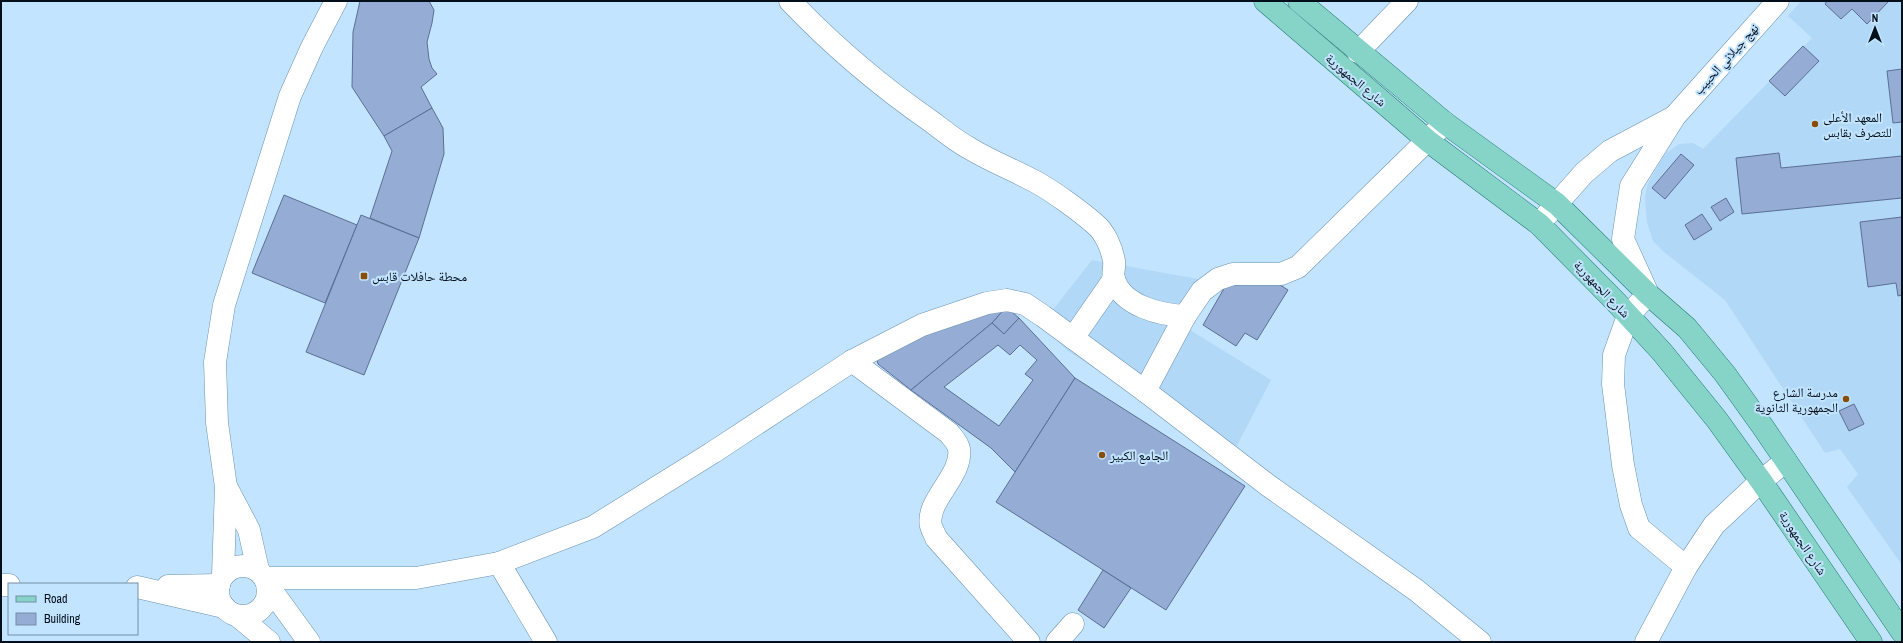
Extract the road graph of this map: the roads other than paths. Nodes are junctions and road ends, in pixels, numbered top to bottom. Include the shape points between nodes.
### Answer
1 (336, 1) edge
2 (790, 1) edge
3 (1265, 1) edge
4 (1299, 1) edge
5 (1407, 1) edge
6 (1778, 1) edge
7 (1358, 52) junction
8 (1675, 116) junction
9 (1445, 123) junction
10 (1428, 141) junction
11 (1556, 204) junction
12 (1539, 224) junction
13 (1114, 279) junction
14 (1648, 294) junction
15 (1185, 316) junction
16 (1628, 316) junction
17 (1074, 338) junction
18 (852, 361) junction
19 (1145, 391) junction
20 (1786, 462) junction
21 (1761, 481) junction
22 (226, 486) junction
23 (499, 563) junction
24 (1686, 567) junction
25 (264, 578) junction
26 (221, 580) junction
27 (138, 586) edge
28 (138, 586) edge
29 (231, 612) junction
30 (1074, 624) dead end
31 (1902, 632) edge
32 (268, 642) edge
33 (309, 642) edge
34 (546, 642) edge
35 (1029, 642) edge
36 (1057, 642) edge
37 (1480, 642) edge
38 (1646, 642) edge
39 (1871, 642) edge

1 - 22 street via 290,96 224,305 215,362 217,423
2 - 13 street via 824,37 863,71 920,114 969,148 1038,183 1097,225 1108,242 1114,261
3 - 10 main road, شارع الجمهورية
4 - 7 main road, شارع الجمهورية
5 - 7 street
6 - 8 street, نهج جيلاني الحبيب
7 - 9 main road, شارع الجمهورية
8 - 11 street, نهج جيلاني الحبيب via 1610,151 1584,173
8 - 14 street, نهج جيلاني الحبيب via 1631,186 1627,210 1623,238
9 - 10 street
9 - 11 main road, شارع الجمهورية
10 - 12 main road, شارع الجمهورية
10 - 15 street via 1298,267 1281,274 1233,274 1218,279 1202,291
11 - 12 street, نهج جيلاني الحبيب
11 - 14 main road, شارع الجمهورية
12 - 16 main road, شارع الجمهورية
13 - 15 street via 1122,292 1133,302 1150,311 1168,316
13 - 17 street
14 - 16 street
14 - 20 main road, شارع الجمهورية via 1692,334 1724,374
15 - 19 street
16 - 21 main road, شارع الجمهورية via 1662,352 1717,420
16 - 24 street via 1614,355 1613,384 1623,466 1631,505 1639,528
17 - 18 street via 1025,304 1007,300 987,303 922,325
17 - 19 street
18 - 23 street via 712,454 593,527
18 - 35 street via 949,433 959,447 955,470 931,513 931,526 936,538
19 - 37 street via 1269,486 1416,590
20 - 21 street
20 - 31 main road, شارع الجمهورية
21 - 24 street via 1714,525
21 - 39 main road, شارع الجمهورية
22 - 25 street via 249,530
22 - 26 street
23 - 25 street via 416,578
23 - 34 street
24 - 38 street
25 - 26 street via 249,566 239,566 230,569
25 - 29 street via 266,603 261,610 254,614
25 - 33 street
26 - 27 street
26 - 29 street via 218,594
28 - 29 street
29 - 32 street
30 - 36 street

